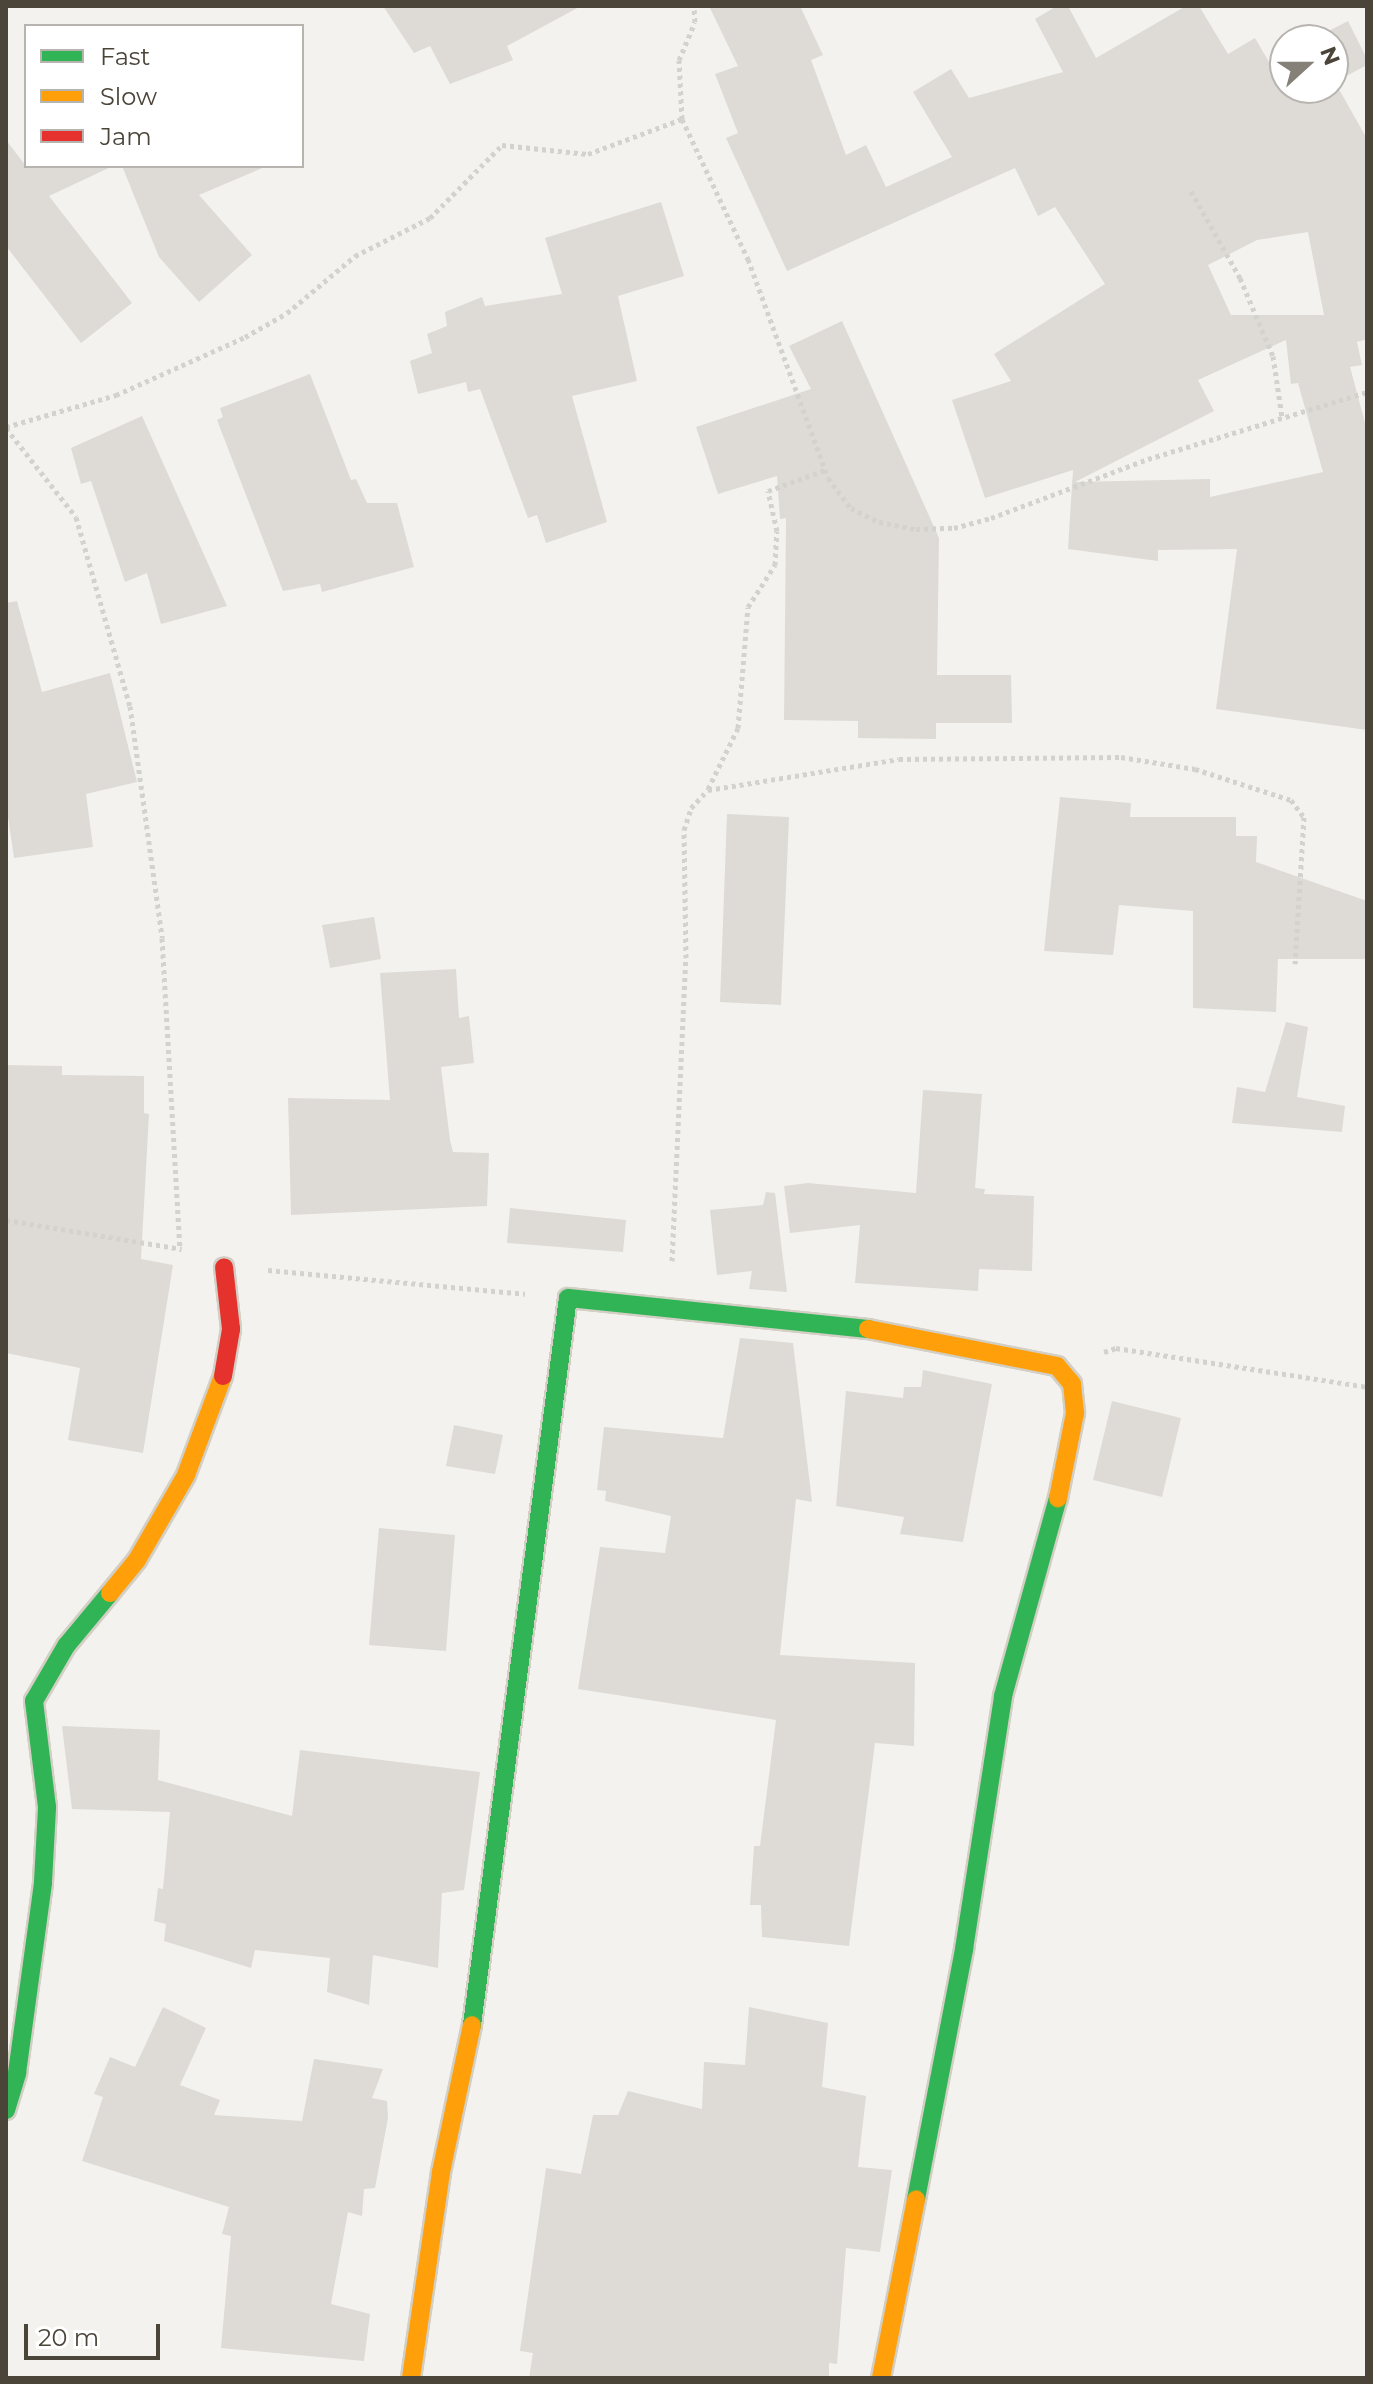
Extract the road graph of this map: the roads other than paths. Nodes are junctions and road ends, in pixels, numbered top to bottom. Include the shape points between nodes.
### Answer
1 (224, 1267) road end
2 (6, 2110) edge
3 (411, 2378) edge
4 (881, 2378) edge

1 - 2 street via 231,1329 226,1369 186,1475 137,1560 66,1646 34,1701 47,1807 43,1882 17,2073
3 - 4 street via 441,2172 473,2015 568,1298 826,1321 1057,1366 1072,1384 1075,1413 1068,1460 1003,1696 964,1949

